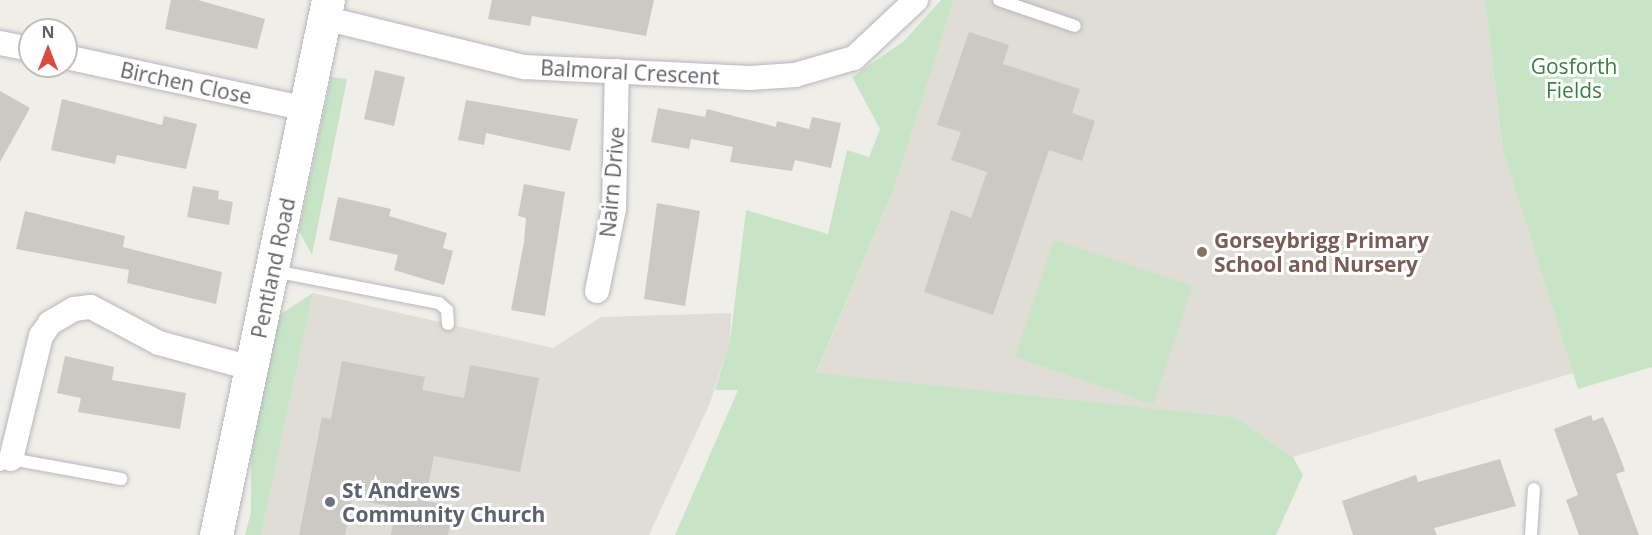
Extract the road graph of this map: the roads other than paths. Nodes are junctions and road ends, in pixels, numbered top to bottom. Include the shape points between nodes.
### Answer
1 (916, 0) edge
2 (999, 0) edge
3 (326, 9) edge
4 (1075, 26) dead end
5 (0, 43) edge
6 (18, 47) edge
7 (78, 60) edge
8 (617, 71) junction
9 (306, 109) junction
10 (273, 270) junction
11 (597, 291) dead end
12 (448, 324) dead end
13 (251, 368) junction
14 (5, 462) edge
15 (122, 479) dead end
16 (1534, 489) dead end
17 (216, 535) edge
18 (1531, 535) edge

1 - 8 street, Balmoral Crescent via 882,37 828,69 750,78
2 - 4 lane
3 - 8 street, Balmoral Crescent via 524,66
3 - 9 street, Pentland Road
5 - 6 street
7 - 9 street, Birchen Close
8 - 11 street, Nairn Drive via 614,209
9 - 10 street, Pentland Road
10 - 12 lane via 439,303 447,310
10 - 13 street, Pentland Road
13 - 14 street via 159,343 91,308 74,309 50,323 41,336
13 - 17 street, Pentland Road
14 - 15 lane
16 - 18 lane

